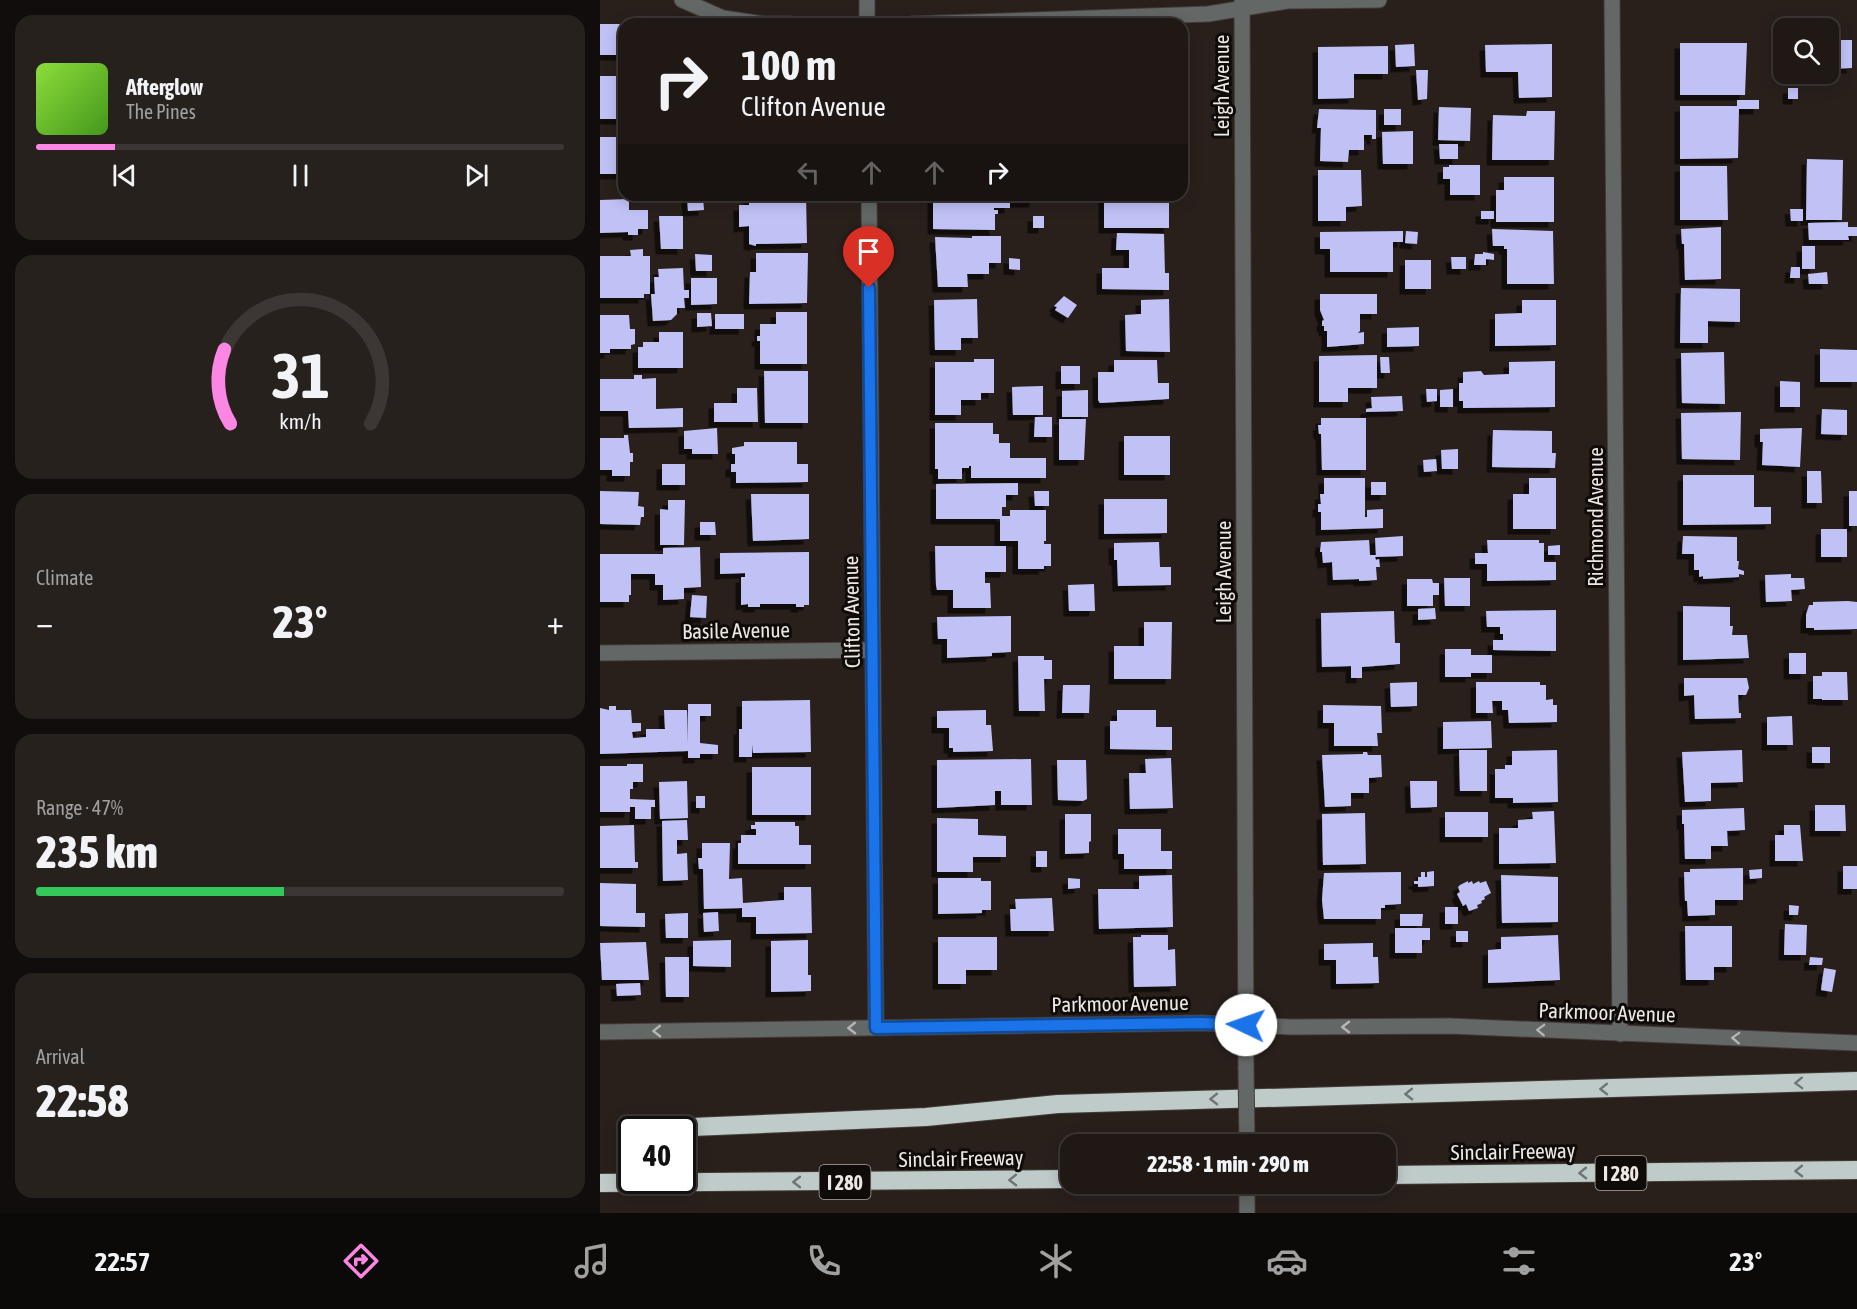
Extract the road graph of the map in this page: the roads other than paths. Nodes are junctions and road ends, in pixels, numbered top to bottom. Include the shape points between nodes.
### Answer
1 (682, 0) edge
2 (867, 0) edge
3 (1379, 0) edge
4 (1612, 0) edge
5 (1242, 5) edge
6 (723, 18) edge
7 (867, 18) edge
8 (1089, 18) edge
9 (868, 201) edge
10 (873, 650) junction
11 (600, 653) edge
12 (1246, 1025) junction
13 (876, 1028) junction
14 (600, 1032) edge
15 (1620, 1034) junction
16 (1857, 1043) edge
17 (1857, 1081) edge
18 (696, 1127) edge
19 (1247, 1134) edge
20 (1857, 1170) edge
21 (1396, 1175) edge
22 (696, 1178) edge
23 (618, 1179) edge
24 (1060, 1179) edge
25 (600, 1183) edge
26 (1247, 1194) edge
27 (1247, 1213) edge

1 - 6 street
2 - 7 street
3 - 5 street
4 - 15 street, Richmond Avenue
5 - 8 street via 1208,14
5 - 12 street, Leigh Avenue
9 - 10 street, Clifton Avenue
10 - 11 street, Basile Avenue
10 - 13 street, Clifton Avenue
12 - 13 street, Parkmoor Avenue
15 -> 12 street, Parkmoor Avenue via 1450,1026
12 - 19 street, Leigh Avenue, bridge
13 -> 14 street, Parkmoor Avenue
16 -> 15 street, Parkmoor Avenue
17 -> 18 highway via 1058,1104 926,1117
20 -> 21 highway, Sinclair Freeway / I 280
24 -> 22 highway, Sinclair Freeway / I 280
23 - 25 highway, Sinclair Freeway / I 280
26 - 27 street

